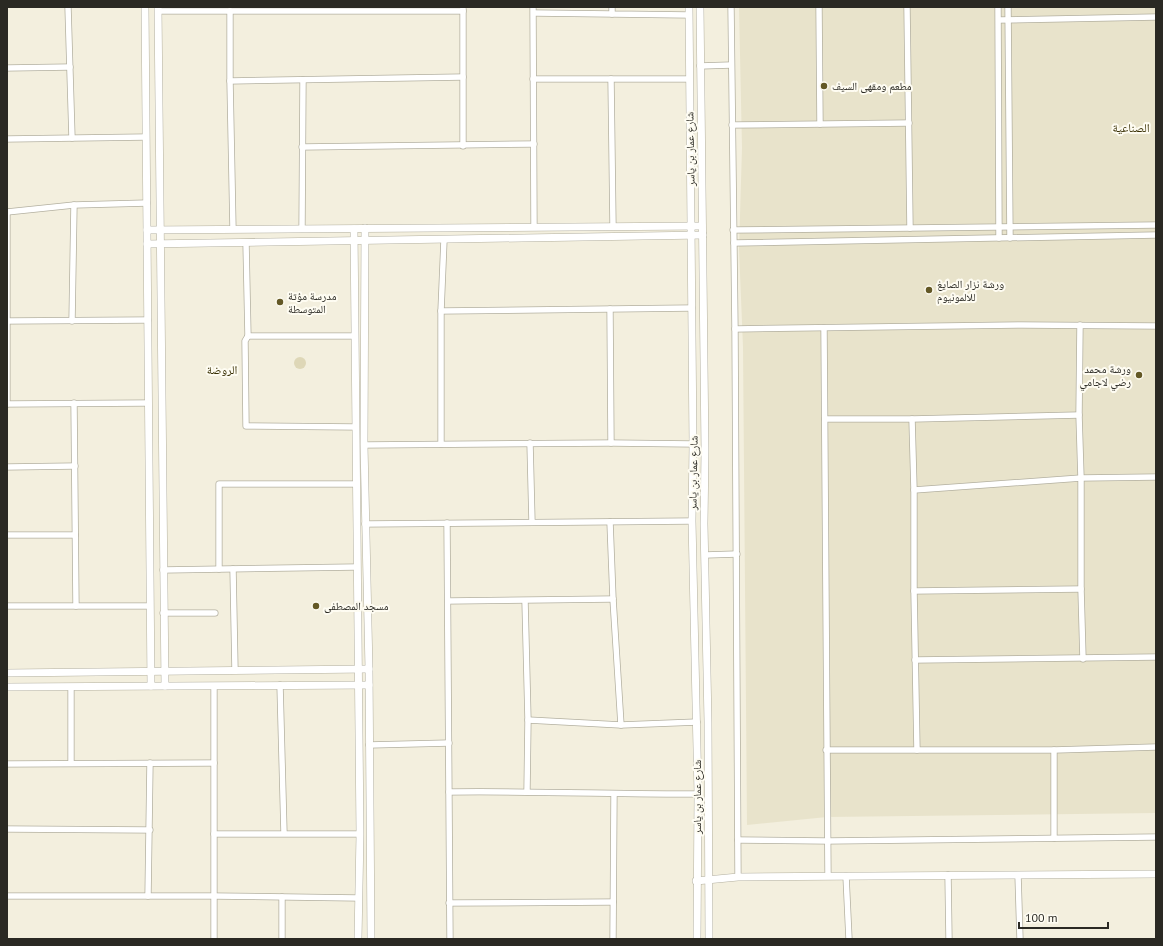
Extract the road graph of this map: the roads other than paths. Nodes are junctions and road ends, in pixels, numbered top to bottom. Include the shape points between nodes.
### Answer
1 (68, 7) edge
2 (145, 7) edge
3 (612, 7) edge
4 (689, 7) edge
5 (700, 7) edge
6 (731, 7) edge
7 (819, 7) edge
8 (907, 7) edge
9 (998, 7) edge
10 (1008, 7) edge
11 (158, 9) edge
12 (308, 9) edge
13 (463, 9) edge
14 (534, 10) edge
15 (230, 11) junction
16 (612, 14) junction
17 (689, 15) junction
18 (1156, 18) edge
19 (999, 20) junction
20 (1008, 20) junction
21 (731, 65) junction
22 (700, 66) junction
23 (7, 68) edge
24 (70, 68) junction
25 (463, 77) junction
26 (533, 79) junction
27 (611, 79) junction
28 (689, 79) junction
29 (303, 80) junction
30 (230, 81) junction
31 (909, 123) junction
32 (820, 124) junction
33 (732, 125) junction
34 (146, 137) junction
35 (72, 138) junction
36 (7, 139) edge
37 (534, 144) junction
38 (463, 146) junction
39 (302, 147) junction
40 (147, 203) junction
41 (74, 206) junction
42 (7, 212) edge
43 (1156, 225) edge
44 (613, 226) junction
45 (691, 226) junction
46 (702, 226) junction
47 (534, 227) junction
48 (998, 227) junction
49 (1010, 227) junction
50 (354, 228) junction
51 (365, 228) junction
52 (910, 228) junction
53 (302, 229) junction
54 (147, 230) junction
55 (160, 230) junction
56 (233, 230) junction
57 (733, 230) junction
58 (703, 235) junction
59 (1156, 235) edge
60 (691, 236) junction
61 (998, 238) junction
62 (1010, 238) junction
63 (444, 240) junction
64 (355, 241) junction
65 (365, 241) junction
66 (246, 243) junction
67 (734, 243) junction
68 (147, 244) junction
69 (161, 244) junction
70 (692, 308) junction
71 (610, 309) junction
72 (441, 311) junction
73 (148, 320) junction
74 (7, 321) edge
75 (72, 322) junction
76 (1080, 325) junction
77 (1156, 326) edge
78 (824, 328) junction
79 (735, 329) junction
80 (248, 336) junction
81 (355, 336) junction
82 (74, 403) junction
83 (148, 403) junction
84 (7, 404) edge
85 (1079, 415) junction
86 (825, 419) junction
87 (912, 419) junction
88 (356, 427) junction
89 (530, 443) junction
90 (611, 443) junction
91 (441, 444) junction
92 (694, 444) junction
93 (364, 445) junction
94 (75, 466) junction
95 (7, 467) edge
96 (1156, 477) edge
97 (1082, 478) junction
98 (356, 484) junction
99 (914, 490) junction
100 (692, 521) junction
101 (532, 522) junction
102 (610, 522) junction
103 (447, 523) junction
104 (365, 524) junction
105 (7, 535) edge
106 (75, 535) junction
107 (736, 554) junction
108 (705, 555) junction
109 (356, 567) junction
110 (219, 569) junction
111 (233, 569) junction
112 (163, 570) junction
113 (1081, 589) junction
114 (914, 591) junction
115 (613, 599) junction
116 (448, 601) junction
117 (525, 601) junction
118 (7, 606) edge
119 (76, 606) junction
120 (150, 606) junction
121 (164, 613) junction
122 (215, 613) dead end
123 (1156, 657) edge
124 (1083, 659) junction
125 (915, 660) junction
126 (358, 669) junction
127 (369, 669) junction
128 (234, 670) junction
129 (150, 672) junction
130 (164, 672) junction
131 (7, 673) edge
132 (358, 685) junction
133 (369, 685) junction
134 (150, 686) junction
135 (164, 686) junction
136 (214, 686) junction
137 (280, 686) junction
138 (7, 687) edge
139 (71, 687) junction
140 (528, 720) junction
141 (696, 722) junction
142 (621, 725) junction
143 (449, 743) junction
144 (369, 745) junction
145 (1156, 747) edge
146 (826, 750) junction
147 (917, 750) junction
148 (1054, 750) junction
149 (71, 763) junction
150 (150, 763) junction
151 (214, 763) junction
152 (7, 764) edge
153 (528, 791) junction
154 (449, 792) junction
155 (614, 794) junction
156 (698, 794) junction
157 (7, 829) edge
158 (150, 830) junction
159 (284, 833) junction
160 (214, 834) junction
161 (360, 834) junction
162 (1156, 837) edge
163 (1054, 838) junction
164 (738, 840) junction
165 (827, 841) junction
166 (1156, 874) edge
167 (948, 875) junction
168 (1018, 875) junction
169 (828, 876) junction
170 (846, 876) junction
171 (738, 877) junction
172 (708, 880) junction
173 (696, 881) junction
174 (7, 896) edge
175 (148, 896) junction
176 (214, 896) junction
177 (282, 897) junction
178 (358, 898) junction
179 (613, 902) junction
180 (449, 903) junction
181 (214, 939) edge
182 (282, 939) edge
183 (358, 939) edge
184 (371, 939) edge
185 (450, 939) edge
186 (613, 939) edge
187 (697, 939) edge
188 (709, 939) edge
189 (849, 939) edge
190 (949, 939) edge
191 (1020, 939) edge

1 - 24 street
2 - 34 street
3 - 16 street
4 - 17 street, شارع عمار بن ياسر
5 - 22 street, شارع عمار بن ياسر
6 - 21 street
7 - 32 street
8 - 31 street
9 - 19 street
10 - 20 street
11 - 15 street
11 - 55 street
12 - 13 street
12 - 15 street
13 - 25 street
14 - 16 street
14 - 26 street
15 - 30 street
16 - 17 street
17 - 28 street, شارع عمار بن ياسر
18 - 20 street
19 - 20 street
19 - 48 street
20 - 49 street
21 - 22 street
21 - 33 street
22 - 46 street, شارع عمار بن ياسر
23 - 24 street
24 - 35 street
25 - 29 street
25 - 38 street
26 - 27 street
26 - 37 street
27 - 28 street
27 - 44 street
28 - 45 street, شارع عمار بن ياسر
29 - 30 street
29 - 39 street
30 - 56 street
31 - 32 street
31 - 52 street
32 - 33 street
33 - 57 street
34 - 35 street
34 - 40 street
35 - 36 street
37 - 38 street
37 - 47 street
38 - 39 street
39 - 53 street
40 - 41 street
40 - 54 street
41 - 42 street
41 - 75 street
42 - 74 street
43 - 49 street
44 - 45 street
44 - 47 street
45 - 46 street
45 - 60 street, شارع عمار بن ياسر
46 - 58 street, شارع عمار بن ياسر
47 - 51 street
48 - 49 street
48 - 52 street
48 - 61 street
49 - 62 street
50 - 51 street
50 - 53 street
50 - 64 street
51 - 65 street
52 - 57 street
53 - 56 street
54 - 55 street
54 - 68 street
55 - 56 street
55 - 69 street
57 - 67 street
58 - 60 street
58 - 108 street, شارع عمار بن ياسر
59 - 62 street
60 - 63 street
60 - 70 street, شارع عمار بن ياسر
61 - 62 street
61 - 67 street
63 - 65 street
63 - 72 street
64 - 65 street
64 - 66 street
64 - 81 street
65 - 93 street
66 - 69 street
66 - 80 street
67 - 79 street
68 - 69 street
68 - 73 street
69 - 112 street
70 - 71 street
70 - 92 street, شارع عمار بن ياسر
71 - 72 street
71 - 90 street
72 - 91 street
73 - 75 street
73 - 83 street
74 - 75 street
74 - 84 street
76 - 77 street
76 - 78 street
76 - 85 street
78 - 79 street
78 - 86 street
79 - 107 street
80 - 81 street
80 - 88 street via 245,342 246,426
81 - 88 street
82 - 83 street
82 - 84 street
82 - 94 street
83 - 120 street
85 - 87 street
85 - 97 street
86 - 87 street
86 - 146 street
87 - 99 street
88 - 98 street
89 - 90 street
89 - 91 street
89 - 101 street
90 - 92 street
91 - 93 street
92 - 100 street, شارع عمار بن ياسر
93 - 104 street
94 - 95 street
94 - 106 street
96 - 97 street
97 - 99 street
97 - 113 street
98 - 109 street
98 - 110 street via 219,484
99 - 114 street
100 - 102 street
100 - 141 street, شارع عمار بن ياسر
101 - 102 street
101 - 103 street
102 - 115 street
103 - 104 street
103 - 116 street
104 - 127 street
105 - 106 street
106 - 119 street
107 - 108 street
107 - 164 street
108 - 172 street, شارع عمار بن ياسر
109 - 111 street
109 - 126 street
110 - 111 street
110 - 112 street
111 - 128 street
112 - 121 street
113 - 114 street
113 - 124 street
114 - 125 street
115 - 117 street
115 - 142 street
116 - 117 street
116 - 143 street
117 - 140 street
118 - 119 street
119 - 120 street
120 - 129 street
121 - 122 street
121 - 130 street
123 - 124 street
124 - 125 street
125 - 147 street
126 - 127 street
126 - 128 street
126 - 132 street
127 - 133 street
128 - 130 street
129 - 130 street
129 - 131 street
129 - 134 street
130 - 135 street
132 - 133 street
132 - 137 street
132 - 161 street
133 - 144 street
134 - 135 street
134 - 139 street
135 - 136 street
136 - 137 street
136 - 151 street
137 - 159 street
138 - 139 street
139 - 149 street
140 - 142 street
140 - 153 street
141 - 142 street
141 - 156 street, شارع عمار بن ياسر
143 - 144 street
143 - 154 street
144 - 184 street
145 - 148 street
146 - 147 street
146 - 165 street
147 - 148 street
148 - 163 street
149 - 150 street
149 - 152 street
150 - 151 street
150 - 158 street
151 - 160 street
153 - 154 street
153 - 155 street
154 - 180 street
155 - 156 street
155 - 179 street
156 - 173 street, شارع عمار بن ياسر
157 - 158 street
158 - 175 street
159 - 160 street
159 - 161 street
160 - 176 street
161 - 178 street
162 - 163 street
163 - 165 street
164 - 165 street
164 - 171 street
165 - 169 street
166 - 168 street
167 - 168 street
167 - 170 street
167 - 190 street
168 - 191 street
169 - 170 street
169 - 171 street
170 - 189 street
171 - 172 street
172 - 173 street
172 - 188 street, شارع عمار بن ياسر
173 - 187 street, شارع عمار بن ياسر
174 - 175 street
175 - 176 street
176 - 177 street
176 - 181 street
177 - 178 street
177 - 182 street
178 - 183 street
179 - 180 street
179 - 186 street
180 - 185 street

